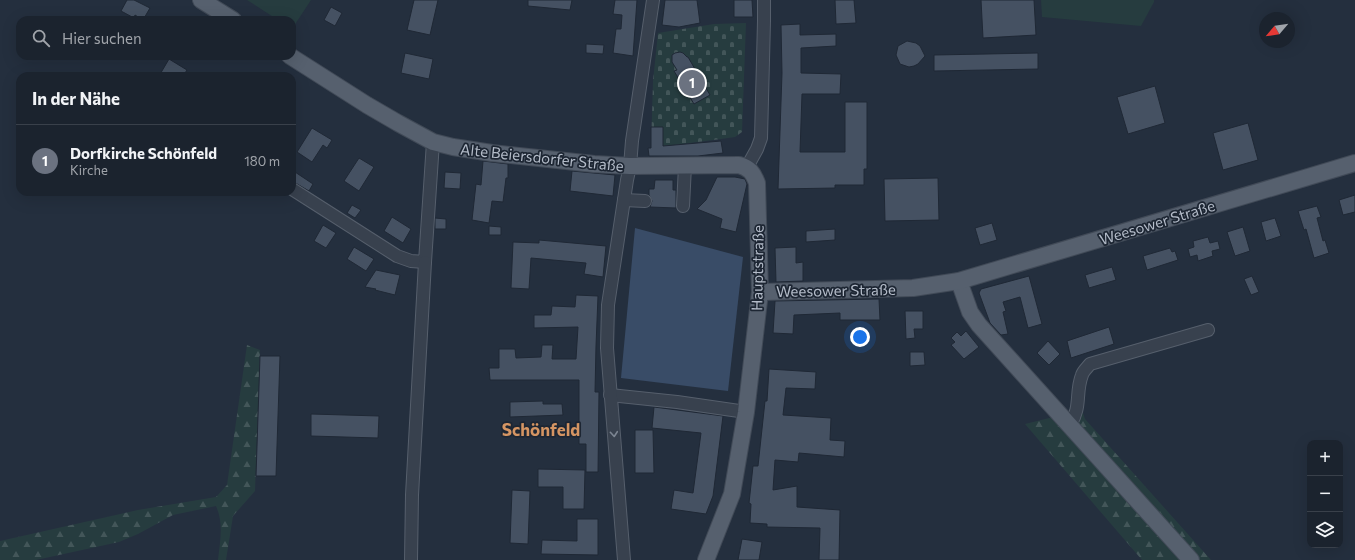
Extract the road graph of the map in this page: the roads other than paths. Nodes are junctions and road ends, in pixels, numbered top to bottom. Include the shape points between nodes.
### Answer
1 (201, 0) edge
2 (653, 0) edge
3 (764, 0) edge
4 (227, 16) edge
5 (296, 60) edge
6 (434, 142) junction
7 (1355, 164) edge
8 (630, 166) junction
9 (685, 166) junction
10 (747, 167) junction
11 (296, 192) edge
12 (624, 200) junction
13 (645, 202) dead end
14 (683, 206) dead end
15 (425, 262) junction
16 (959, 281) junction
17 (760, 292) junction
18 (1208, 330) dead end
19 (610, 396) junction
20 (746, 412) junction
21 (1070, 425) junction
22 (410, 560) edge
23 (624, 560) edge
24 (706, 560) edge
25 (1191, 560) edge

1 - 4 main road
2 - 8 street
3 - 10 street via 761,138
5 - 6 main road, Alte Beiersdorfer Straße via 367,105
6 - 8 main road, Alte Beiersdorfer Straße via 492,154
6 - 15 street
7 - 16 main road, Weesower Straße
8 - 9 main road, Alte Beiersdorfer Straße
8 - 12 street
9 - 10 main road, Alte Beiersdorfer Straße
9 - 14 street
10 - 17 main road, Hauptstraße via 757,183
11 - 15 street via 398,256
12 - 13 street
12 - 19 street via 608,305
15 - 22 street
16 - 17 main road, Weesower Straße via 913,288
16 - 21 main road via 970,312 979,325
17 - 20 main road, Hauptstraße
18 - 21 street via 1090,364 1082,374 1078,391 1078,409
19 - 20 street
19 -> 23 street
20 - 24 main road, Hauptstraße via 732,494
21 - 25 main road

